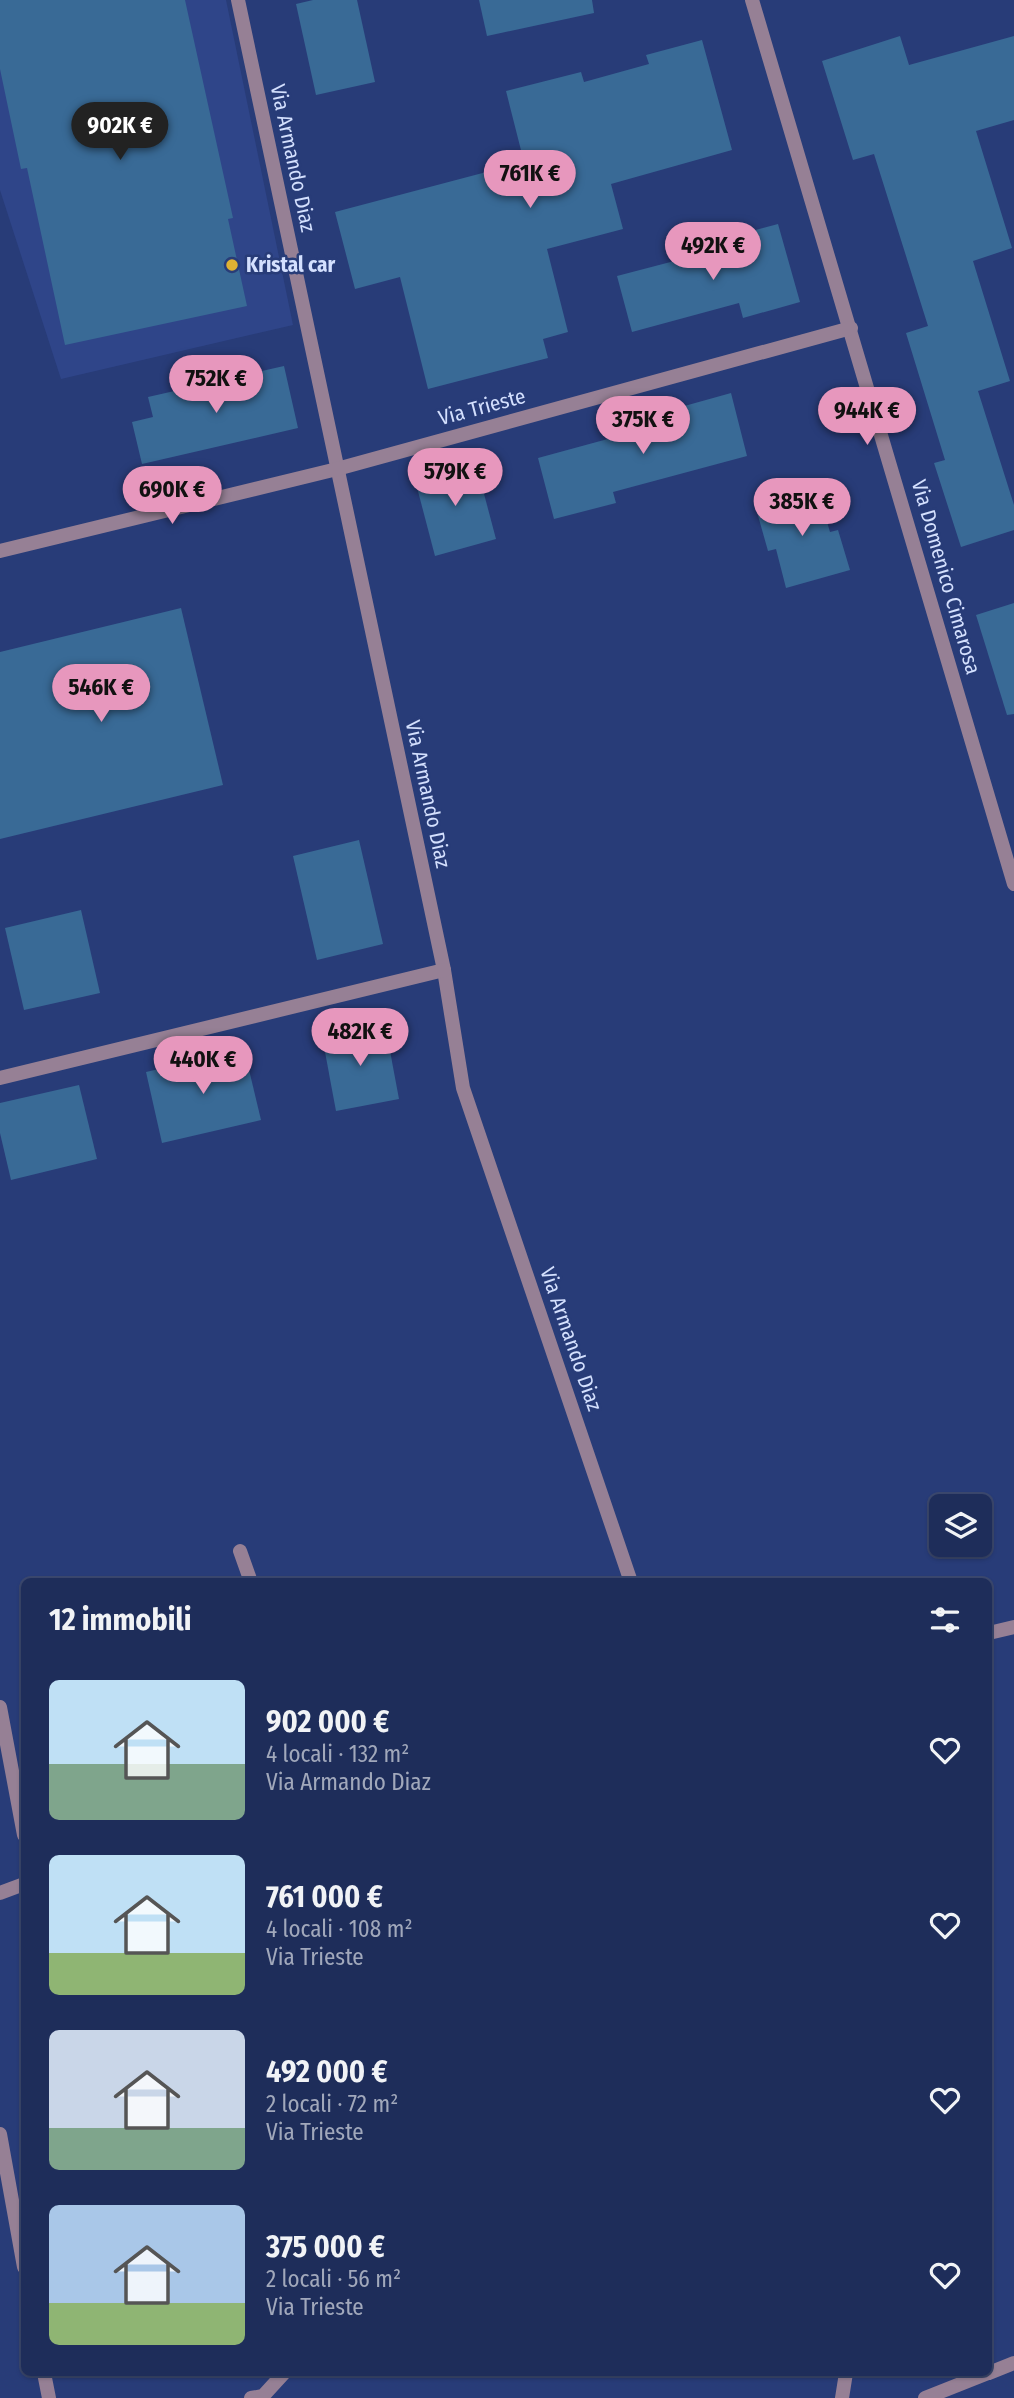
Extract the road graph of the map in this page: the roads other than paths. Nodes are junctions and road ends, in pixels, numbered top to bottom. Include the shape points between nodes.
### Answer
1 (238, 0) edge
2 (752, 0) edge
3 (851, 328) junction
4 (337, 468) junction
5 (0, 551) edge
6 (1014, 884) edge
7 (444, 970) junction
8 (0, 1078) edge
9 (240, 1551) dead end
10 (250, 1578) edge
11 (630, 1578) edge
12 (1014, 1627) edge
13 (992, 1632) edge
14 (0, 1707) edge
15 (21, 1819) edge
16 (21, 1885) edge
17 (0, 1893) edge
18 (0, 2134) edge
19 (21, 2250) edge
20 (1014, 2363) edge
21 (992, 2371) edge
22 (45, 2376) edge
23 (281, 2376) edge
24 (846, 2376) edge
25 (980, 2376) edge
26 (49, 2398) edge
27 (251, 2398) edge
28 (842, 2398) edge
29 (925, 2398) edge

1 - 4 street, Via Armando Diaz
2 - 3 street, Via Domenico Cimarosa
3 - 4 street, Via Trieste
3 - 6 street, Via Domenico Cimarosa
4 - 5 street, Via Trieste
4 - 7 street, Via Armando Diaz
7 - 8 street
7 - 11 street, Via Armando Diaz via 463,1088
9 - 10 street
12 - 13 street
14 - 15 street
16 - 17 street
18 - 19 street
20 - 21 street
22 - 26 street
23 - 27 street via 263,2396
24 - 28 street
25 - 29 street

